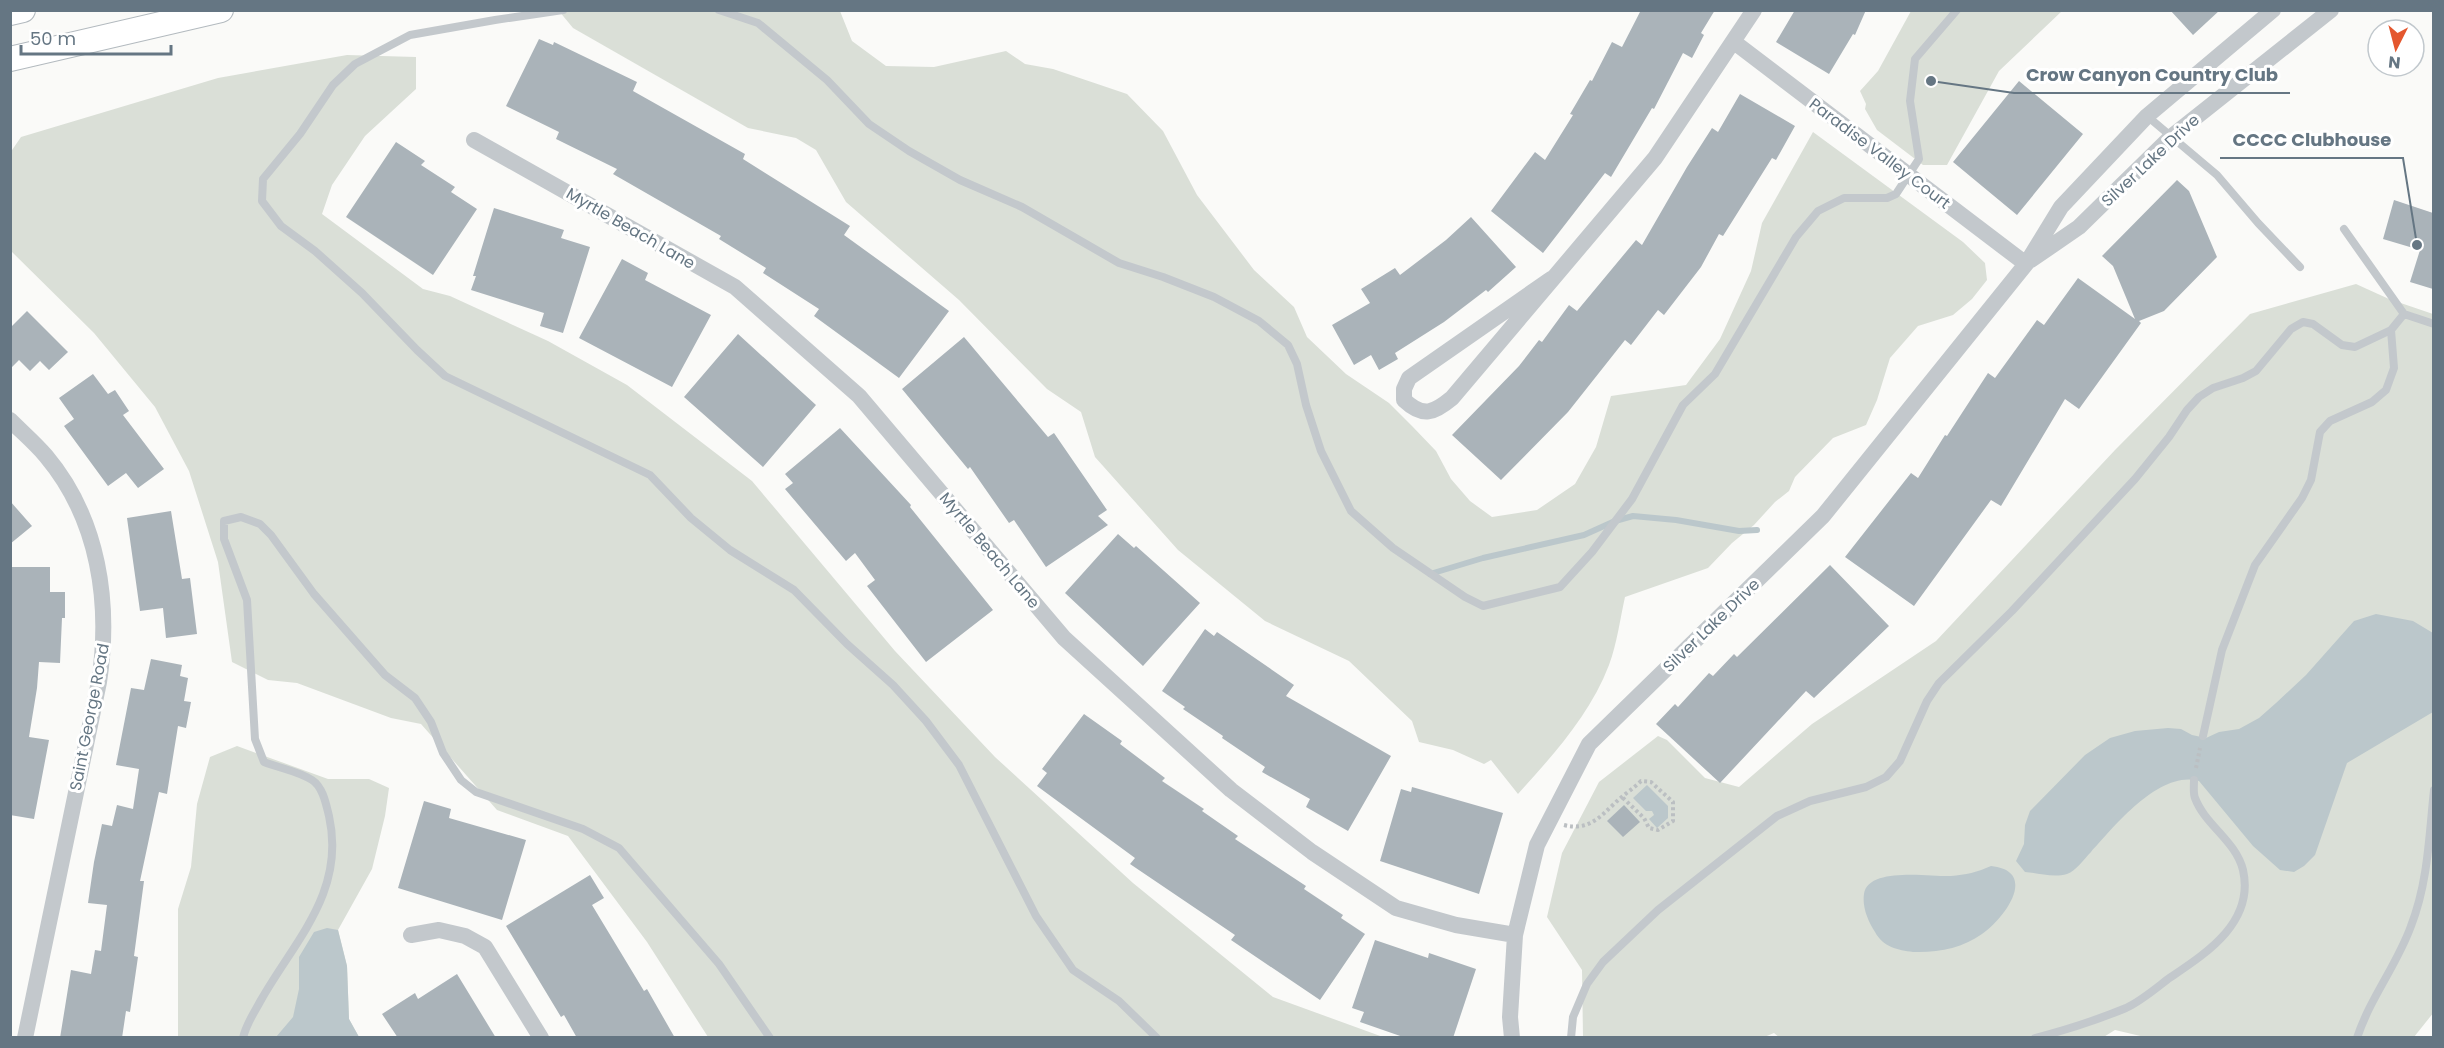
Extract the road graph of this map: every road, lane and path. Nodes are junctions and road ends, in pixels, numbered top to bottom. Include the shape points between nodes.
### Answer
1 (22, 10) edge
2 (221, 10) edge
3 (563, 10) edge
4 (718, 10) edge
5 (1754, 10) edge
6 (1958, 10) edge
7 (2273, 10) edge
8 (2331, 10) edge
9 (10, 13) edge
10 (1734, 42) junction
11 (10, 59) edge
12 (2147, 116) junction
13 (2171, 137) junction
14 (474, 140) dead end
15 (1909, 176) junction
16 (2344, 229) dead end
17 (2025, 264) junction
18 (2300, 267) dead end
19 (1551, 279) junction
20 (2403, 314) junction
21 (2433, 324) edge
22 (2391, 330) junction
23 (10, 420) edge
24 (2203, 736) joint
25 (2194, 780) joint
26 (2433, 790) edge
27 (1622, 797) junction
28 (1549, 822) junction
29 (411, 935) dead end
30 (1515, 935) junction
31 (25, 1038) edge
32 (243, 1038) edge
33 (542, 1038) edge
34 (770, 1038) edge
35 (1157, 1038) edge
36 (1512, 1038) edge
37 (1571, 1038) edge
38 (2035, 1038) edge
39 (2357, 1038) edge

1 - 9 main road
2 - 11 main road
3 - 35 lane via 410,35 355,64 333,85 263,179 262,201 281,226 362,293 445,376 650,475 691,518 730,550 794,590 893,685 952,756 1036,916 1072,970 1119,1001
4 - 15 lane via 758,23 827,80 869,124 909,151 960,180 1022,207 1119,263 1214,297 1259,321 1288,345 1321,451 1351,511 1393,548 1483,606 1560,587 1632,499 1683,405 1715,374 1796,237 1818,211 1844,198 1887,198 1896,194
5 - 10 street
6 - 15 lane via 1915,59 1910,101 1920,159
7 - 12 street, Silver Lake Drive
8 - 13 street, Silver Lake Drive
10 - 15 street, Paradise Valley Court
10 - 19 street via 1655,158
12 - 13 lane
12 - 17 street, Silver Lake Drive via 2061,207
13 - 17 street, Silver Lake Drive via 2079,227
13 - 18 lane via 2217,175
14 - 30 street, Myrtle Beach Lane via 735,287 859,396 1064,638 1231,790 1312,852 1396,908 1456,925
15 - 17 street, Paradise Valley Court
16 - 20 lane
17 - 28 street, Silver Lake Drive via 1823,516 1589,744
19 - 19 street via 1409,378 1404,400 1413,409 1438,410
20 - 21 lane
20 - 22 lane
22 - 24 lane via 2394,368 2386,390 2372,402 2330,421 2320,432 2311,480 2255,565 2222,650
22 - 37 lane via 2355,347 2342,345 2313,324 2303,322 2291,329 2256,371 2199,397 2135,479 1940,683 1900,760 1886,777 1866,787 1810,801 1777,816 1658,910 1603,962 1587,984 1578,1000
23 - 31 street, Saint George Road via 47,457 87,525 104,598 105,625 99,682
24 - 25 path
25 - 38 lane via 2194,797 2230,845 2242,869 2245,889 2240,911 2226,934 2206,953 2128,1007
26 - 39 lane via 2425,881 2417,909
27 - 27 path via 1641,781 1651,782 1673,802 1673,820 1658,830 1649,828
27 - 28 path via 1584,827
28 - 30 street, Silver Lake Drive via 1537,845
29 - 33 street via 439,930 465,936 485,947
30 - 36 street, Silver Lake Drive
32 - 34 lane via 269,985 309,927 323,899 334,837 325,798 313,780 264,762 255,739 247,600 224,539 224,521 241,518 260,524 271,535 314,594 385,675 415,698 461,780 476,792 583,829 618,848 719,964

